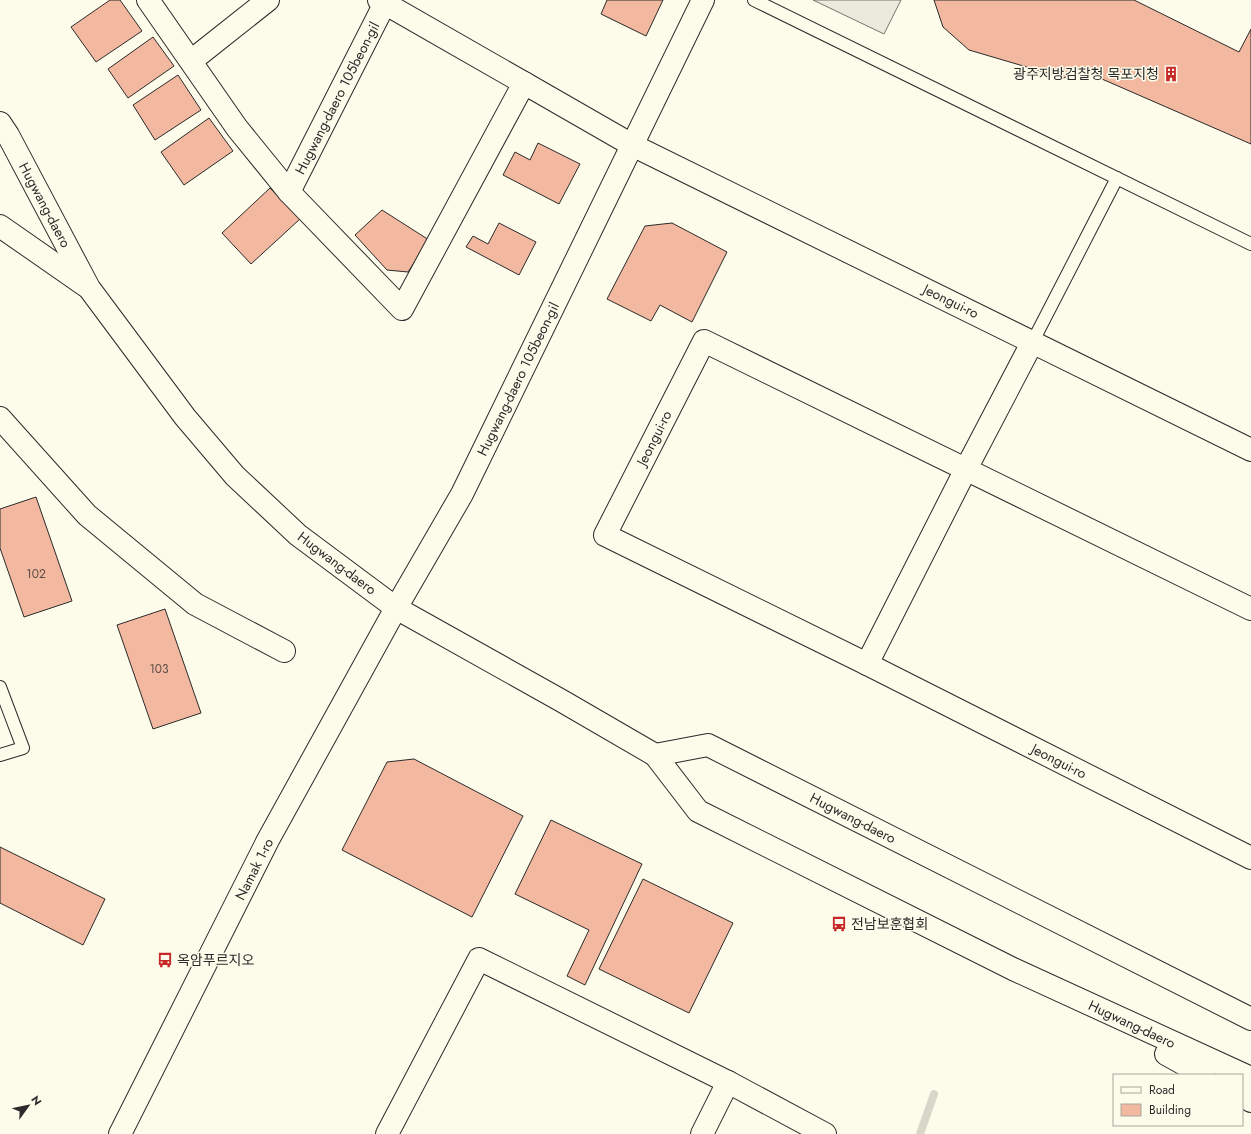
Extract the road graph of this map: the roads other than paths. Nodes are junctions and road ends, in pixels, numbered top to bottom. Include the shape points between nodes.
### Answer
1 (148, 0) edge
2 (268, 0) edge
3 (703, 0) edge
4 (754, 0) edge
5 (382, 2) edge
6 (191, 61) junction
7 (524, 83) junction
8 (0, 123) edge
9 (632, 145) junction
10 (1117, 178) junction
11 (289, 192) junction
12 (0, 226) edge
13 (1251, 244) edge
14 (89, 288) junction
15 (1033, 342) junction
16 (0, 418) edge
17 (1251, 450) edge
18 (966, 469) junction
19 (396, 608) junction
20 (1251, 609) edge
21 (284, 651) dead end
22 (867, 664) junction
23 (0, 687) edge
24 (0, 755) edge
25 (655, 755) junction
26 (1251, 858) edge
27 (1047, 916) junction
28 (1012, 969) junction
29 (1251, 1004) edge
30 (1251, 1019) edge
31 (1202, 1074) edge
32 (1242, 1074) edge
33 (728, 1082) junction
34 (120, 1134) edge
35 (387, 1134) edge
36 (702, 1134) edge
37 (825, 1134) edge

1 - 6 street, Hugwang-daero 105beon-gil
2 - 6 street
3 - 9 street, Hugwang-daero 105beon-gil
4 - 10 lane
5 - 7 street, Hugwang-daero 105beon-gil
5 - 11 street, Hugwang-daero 105beon-gil
6 - 11 street, Hugwang-daero 105beon-gil via 237,128
7 - 9 street, Hugwang-daero 105beon-gil
7 - 11 street, Hugwang-daero 105beon-gil via 402,309
8 - 14 street, Hugwang-daero
9 - 15 street, Jeongui-ro
9 - 19 street, Hugwang-daero 105beon-gil via 462,494
10 - 13 lane
10 - 15 lane
12 - 14 street, Hugwang-daero
14 - 19 street, Hugwang-daero via 185,417 235,476 298,535
15 - 17 street, Jeongui-ro
15 - 18 street
16 - 21 street via 87,515 195,604
18 - 20 street, Jeongui-ro
18 - 22 street
18 - 22 street, Jeongui-ro via 704,341 605,535
19 - 25 street, Hugwang-daero
19 - 34 street, Namak 1-ro via 268,840
22 - 26 street, Jeongui-ro
23 - 24 lane via 23,748
25 - 27 street, Hugwang-daero via 708,745
25 - 28 street, Hugwang-daero via 698,811
27 - 29 street, Hugwang-daero
27 - 30 street, Hugwang-daero
28 - 31 street, Hugwang-daero
28 - 32 street, Hugwang-daero
33 - 35 street via 479,959
33 - 36 street
33 - 37 street

